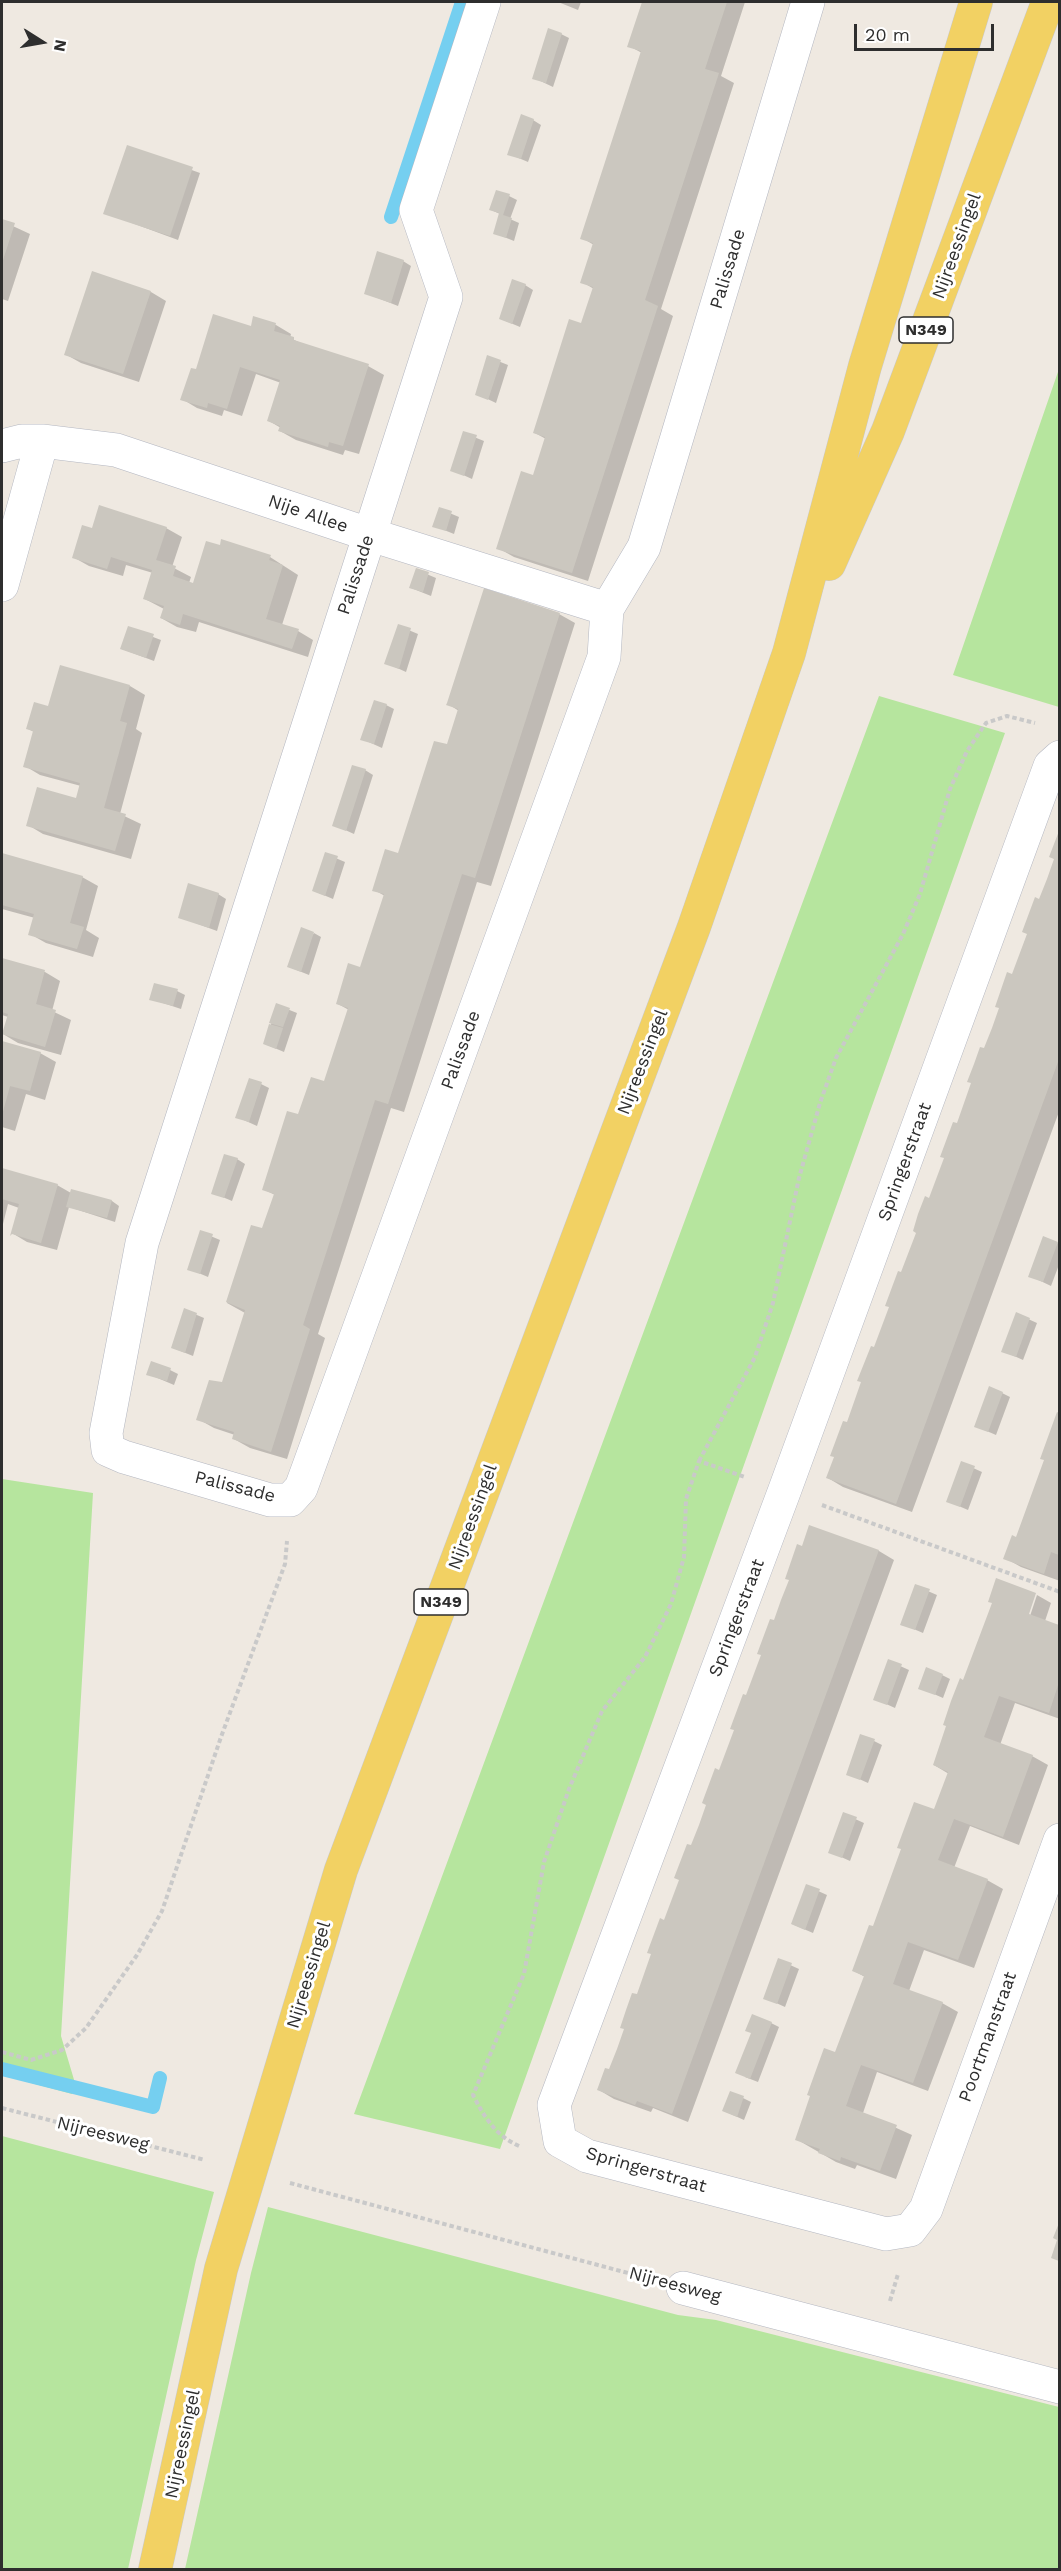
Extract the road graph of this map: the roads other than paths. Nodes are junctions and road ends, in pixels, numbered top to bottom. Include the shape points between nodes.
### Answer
1 (484, 2) edge
2 (808, 2) edge
3 (976, 2) edge
4 (1048, 2) edge
5 (42, 441) junction
6 (2, 446) edge
7 (369, 534) junction
8 (2, 585) edge
9 (607, 609) junction
10 (789, 653) junction
11 (1059, 756) edge
12 (1059, 1840) edge
13 (898, 2232) joint
14 (683, 2288) road end
15 (1059, 2387) edge
16 (155, 2570) edge

1 - 7 street, Palissade via 416,210 446,297
2 - 9 street, Palissade via 644,547
3 - 10 main road, Nijreessingel / N349 via 865,366
4 - 10 main road, Nijreessingel / N349 via 888,431
5 - 6 street, Nije Allee
5 - 7 street, Nije Allee via 116,450
5 - 8 street
7 - 9 street, Nije Allee
7 - 9 street, Palissade via 142,1243 106,1433 108,1450 124,1457 270,1500 290,1500 301,1488 604,657
10 - 16 main road, Nijreessingel / N349 via 694,927 341,1870 221,2269
11 - 13 street, Springerstraat via 1050,766 554,2105 560,2140 587,2156
12 - 13 street, Poortmanstraat via 926,2209
14 - 15 street, Nijreesweg

